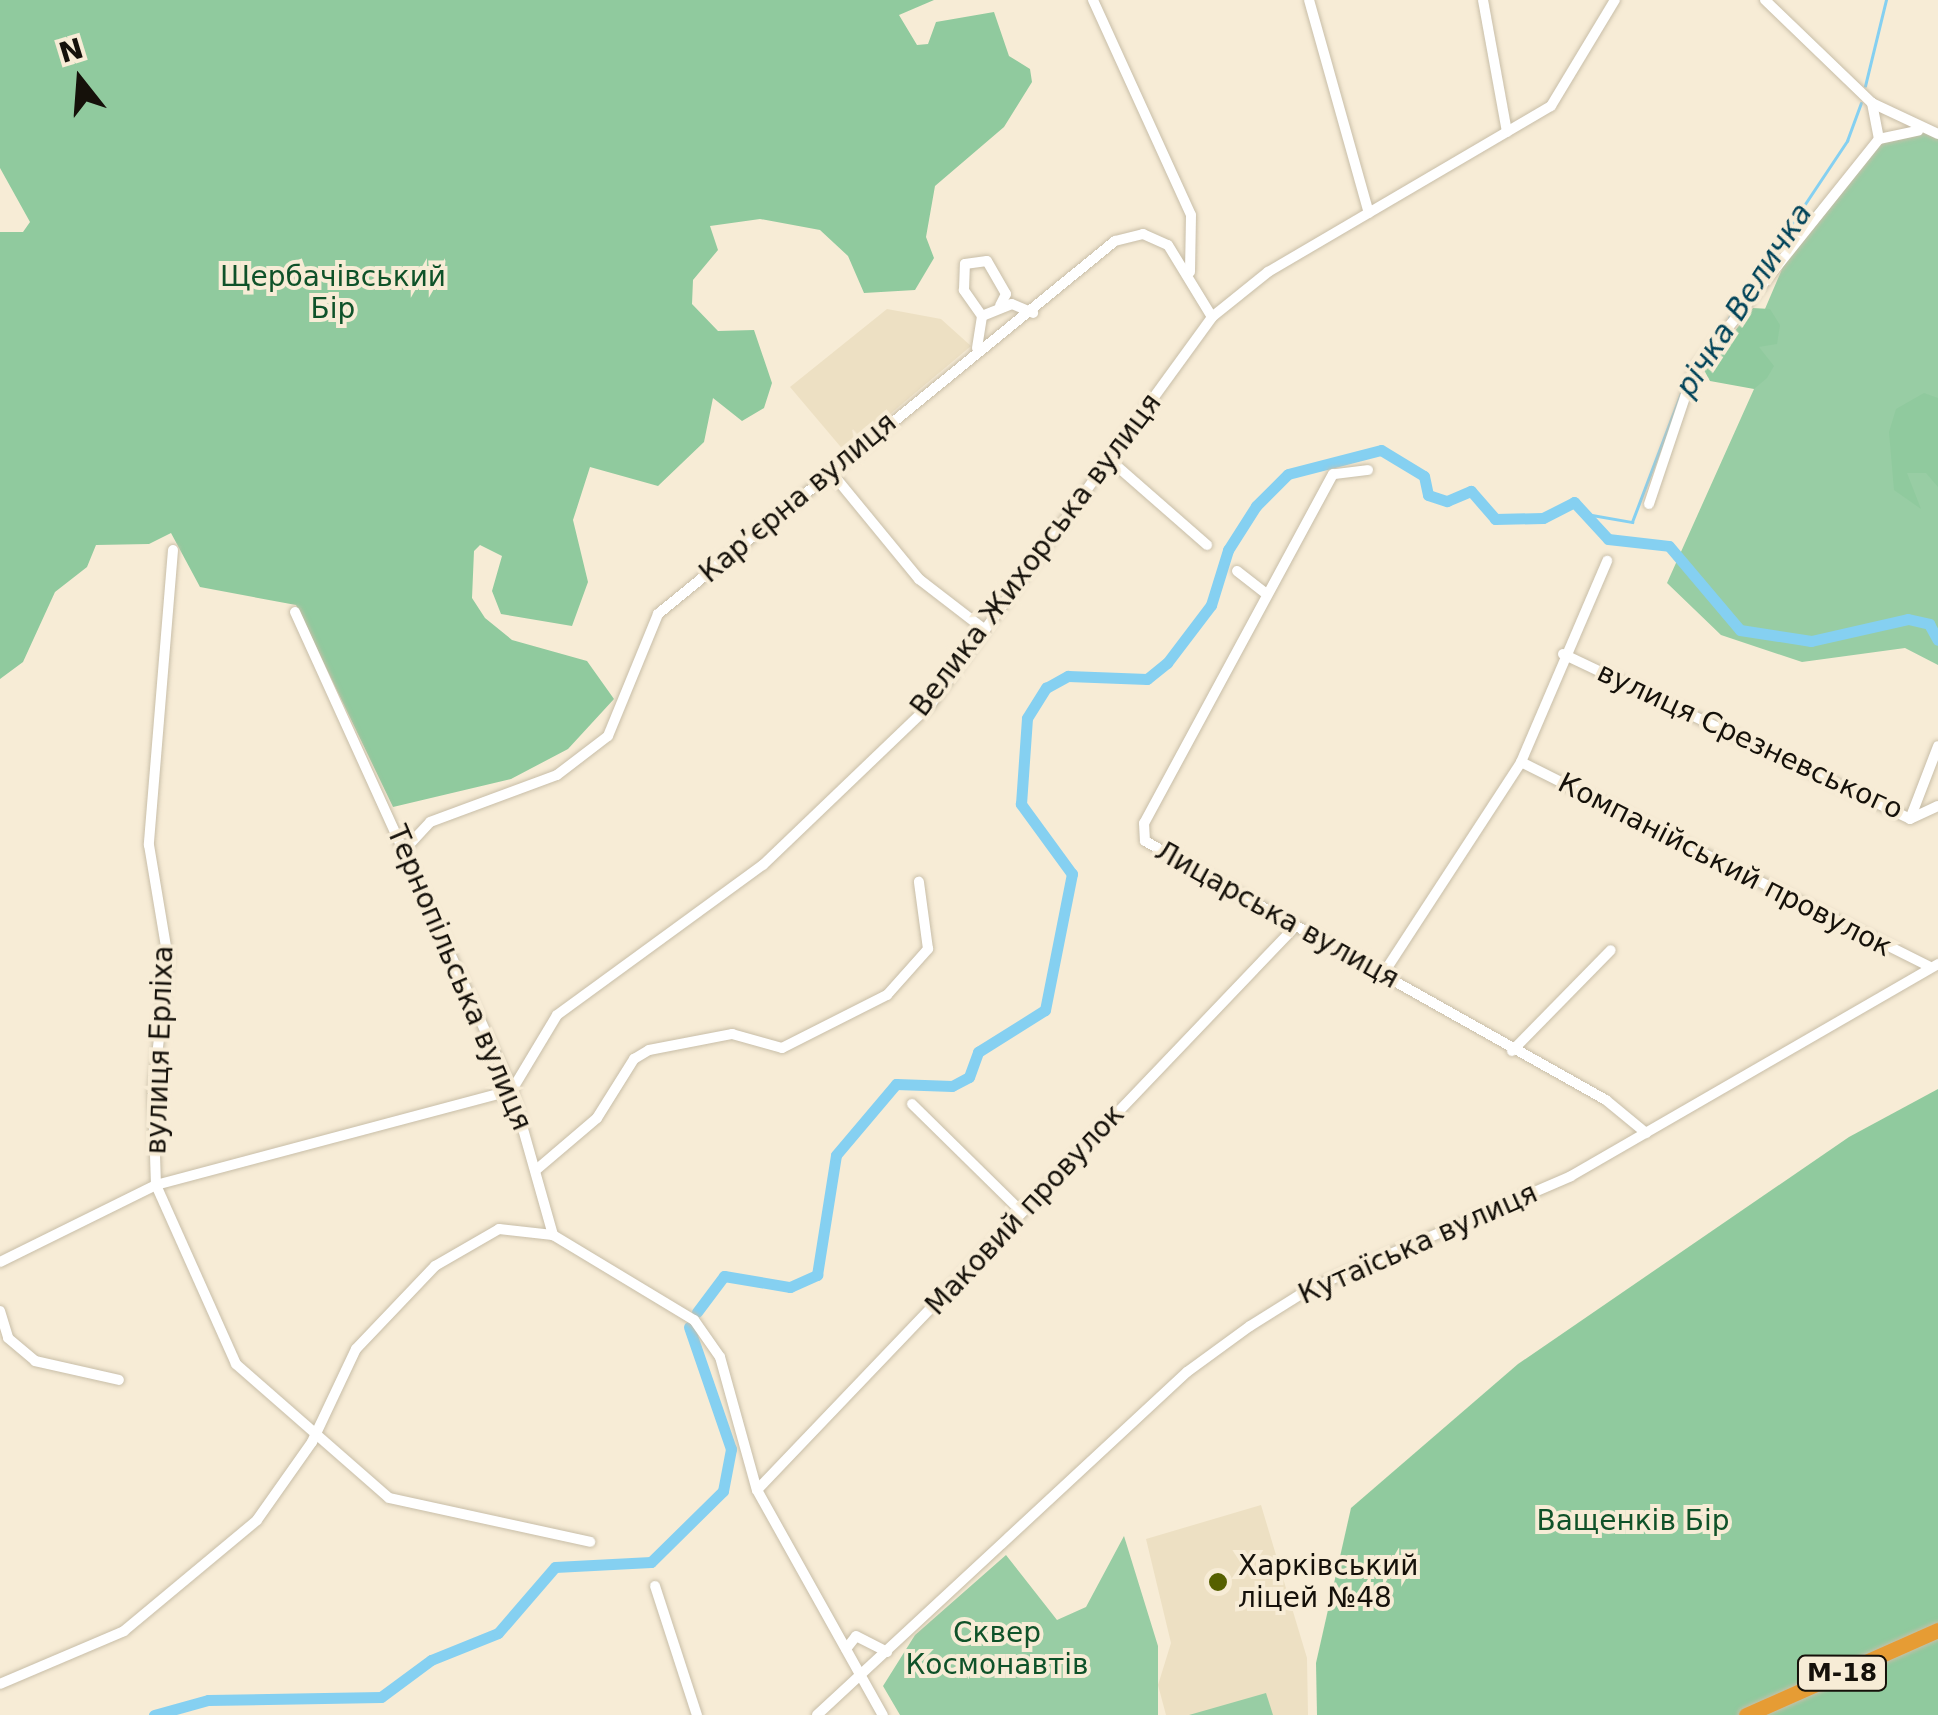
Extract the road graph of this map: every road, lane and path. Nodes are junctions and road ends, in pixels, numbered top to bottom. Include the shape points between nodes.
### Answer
1 (1093, 0) edge
2 (1309, 0) edge
3 (1483, 0) edge
4 (1614, 0) edge
5 (1765, 0) edge
6 (1872, 103) junction
7 (1918, 130) junction
8 (1506, 132) junction
9 (1938, 134) edge
10 (1880, 139) junction
11 (1369, 214) junction
12 (1190, 272) junction
13 (1000, 306) junction
14 (1033, 313) junction
15 (982, 316) junction
16 (1212, 317) junction
17 (977, 348) junction
18 (1110, 460) junction
19 (1368, 470) dead end
20 (830, 472) junction
21 (1649, 504) dead end
22 (1207, 545) dead end
23 (173, 550) dead end
24 (1607, 561) dead end
25 (1238, 570) dead end
26 (1266, 594) junction
27 (295, 612) dead end
28 (985, 630) junction
29 (1563, 654) junction
30 (1938, 746) edge
31 (1520, 762) junction
32 (1938, 806) edge
33 (1910, 818) junction
34 (406, 848) junction
35 (919, 882) dead end
36 (1292, 930) junction
37 (1610, 950) dead end
38 (1934, 966) edge
39 (1383, 974) junction
40 (1512, 1050) junction
41 (512, 1090) junction
42 (912, 1104) dead end
43 (1646, 1133) junction
44 (536, 1170) junction
45 (156, 1185) junction
46 (1022, 1212) junction
47 (553, 1236) junction
48 (0, 1262) edge
49 (0, 1312) edge
50 (118, 1380) dead end
51 (318, 1428) junction
52 (758, 1490) junction
53 (590, 1542) dead end
54 (655, 1586) dead end
55 (1938, 1630) edge
56 (890, 1647) junction
57 (846, 1649) junction
58 (862, 1678) junction
59 (0, 1684) edge
60 (697, 1715) edge
61 (817, 1715) edge
62 (883, 1715) edge
63 (1746, 1715) edge

1 - 12 street via 1191,215
2 - 11 street
3 - 8 street
4 - 8 street, Велика Жихорська вулиця via 1551,106
5 - 6 street
6 - 7 street
6 - 10 street
7 - 9 street
7 - 10 street
8 - 11 street, Велика Жихорська вулиця
10 - 21 street via 1694,370
11 - 16 street, Велика Жихорська вулиця
12 - 14 street, Кар’єрна вулиця via 1168,244 1143,234 1115,241
12 - 16 street, Кар’єрна вулиця
13 - 14 street
13 - 15 street
13 - 15 street via 1006,294 987,261 965,264 964,290
14 - 17 street, Кар’єрна вулиця
15 - 17 street
16 - 18 street, Велика Жихорська вулиця
17 - 20 street, Кар’єрна вулиця
18 - 22 street
18 - 28 street, Велика Жихорська вулиця
19 - 26 street, Лицарська вулиця via 1333,474
20 - 28 street via 918,579
20 - 34 street, Кар’єрна вулиця via 658,614 608,736 558,774 430,822
23 - 45 street, вулиця Ерліха via 149,846 168,958 153,1091
24 - 29 street
25 - 26 street
26 - 36 street, Лицарська вулиця via 1144,823 1145,841
27 - 34 street, Тернопільська вулиця
28 - 41 street, Велика Жихорська вулиця via 931,704 763,864 557,1016
29 - 31 street
29 - 33 street, вулиця Срезневського
30 - 33 street
31 - 38 street, Компанійський провулок
31 - 39 street
32 - 33 street, вулиця Срезневського
34 - 41 street, Тернопільська вулиця
35 - 44 street via 928,949 886,995 782,1048 732,1034 650,1050 634,1059 597,1118
36 - 39 street, Лицарська вулиця
36 - 46 street, Маковий провулок
37 - 40 street
38 - 43 street, Кутаїська вулиця
39 - 40 street, Лицарська вулиця
40 - 43 street, Лицарська вулиця
41 - 44 street, Тернопільська вулиця
41 - 45 street
42 - 46 street
43 - 56 street, Кутаїська вулиця via 1571,1176 1309,1289 1250,1326 1187,1372
44 - 47 street, Тернопільська вулиця
45 - 48 street
45 - 51 street, вулиця Ерліха via 236,1364 291,1417
46 - 52 street, Маковий провулок
47 - 51 street via 499,1230 435,1266 356,1348
47 - 52 street via 694,1320 720,1356
49 - 50 street via 8,1338 35,1361
51 - 53 street, вулиця Ерліха via 389,1498
51 - 59 street via 282,1494 151,1614
52 - 57 street
54 - 60 street
55 - 63 highway, М-18
56 - 57 street via 884,1654 856,1636
56 - 58 street, Кутаїська вулиця
57 - 58 street
58 - 61 street, Кутаїська вулиця
58 - 62 street

